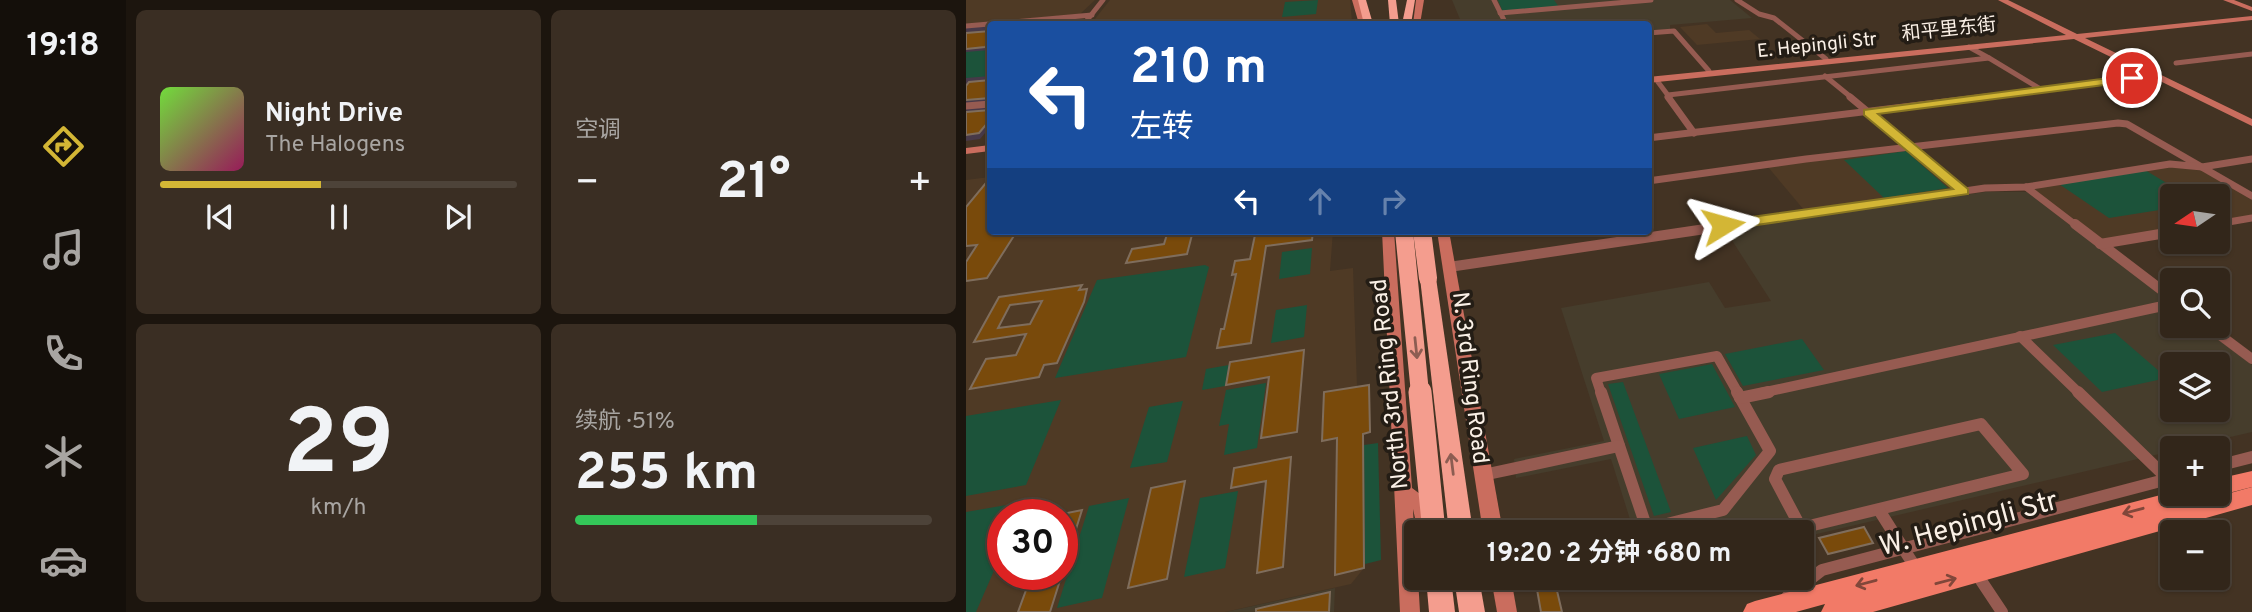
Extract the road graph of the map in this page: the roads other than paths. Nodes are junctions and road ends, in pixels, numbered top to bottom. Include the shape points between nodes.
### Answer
1 (1103, 0) edge
2 (1358, 0) edge
3 (1382, 0) edge
4 (1392, 0) edge
5 (1411, 0) edge
6 (1420, 0) edge
7 (1494, 0) edge
8 (1651, 0) edge
9 (1737, 0) edge
10 (2002, 0) edge
11 (2227, 0) edge
12 (2234, 0) edge
13 (2241, 0) edge
14 (2252, 6) edge
15 (1500, 13) junction
16 (1092, 15) junction
17 (1383, 15) dead end
18 (2252, 17) edge
19 (1024, 21) edge
20 (1087, 21) edge
21 (1362, 21) edge
22 (1368, 21) edge
23 (1395, 21) edge
24 (1408, 21) edge
25 (1416, 21) edge
26 (1504, 21) edge
27 (987, 24) edge
28 (968, 26) edge
29 (1652, 33) edge
30 (2073, 35) junction
31 (1971, 48) junction
32 (2252, 54) edge
33 (1989, 58) junction
34 (1826, 59) junction
35 (2176, 63) dead end
36 (1709, 71) junction
37 (1741, 73) junction
38 (1825, 76) junction
39 (2154, 76) junction
40 (1652, 80) edge
41 (1652, 80) edge
42 (1652, 80) edge
43 (1652, 81) edge
44 (1754, 85) junction
45 (2042, 90) junction
46 (1668, 95) junction
47 (987, 104) edge
48 (966, 106) edge
49 (1868, 112) junction
50 (2252, 123) edge
51 (1694, 133) junction
52 (1652, 138) edge
53 (987, 147) edge
54 (1910, 147) junction
55 (966, 150) edge
56 (2252, 159) edge
57 (2202, 167) junction
58 (1652, 180) edge
59 (2025, 187) junction
60 (1963, 191) junction
61 (2252, 196) edge
62 (2252, 218) edge
63 (2230, 222) edge
64 (2160, 234) edge
65 (1388, 235) edge
66 (1404, 235) edge
67 (1423, 235) edge
68 (1444, 235) edge
69 (2100, 244) junction
70 (1449, 267) junction
71 (1389, 278) junction
72 (2160, 289) edge
73 (2160, 307) edge
74 (2020, 336) junction
75 (2224, 338) edge
76 (2252, 359) edge
77 (1740, 398) junction
78 (1619, 446) junction
79 (2252, 457) edge
80 (2230, 463) edge
81 (2160, 468) edge
82 (1483, 475) junction
83 (2252, 479) edge
84 (2230, 485) edge
85 (1402, 491) junction
86 (2160, 494) edge
87 (2160, 496) edge
88 (2252, 496) edge
89 (1879, 510) junction
90 (1424, 520) edge
91 (1433, 520) edge
92 (1459, 520) edge
93 (1491, 520) edge
94 (1917, 570) junction
95 (1976, 573) junction
96 (1430, 590) edge
97 (1440, 590) edge
98 (1469, 590) edge
99 (1503, 590) edge
100 (1765, 609) edge
101 (1410, 612) edge
102 (1432, 612) edge
103 (1442, 612) edge
104 (1472, 612) edge
105 (1507, 612) edge
106 (1833, 612) edge
107 (2002, 612) edge

1 - 16 street
2 - 21 street
2 - 22 highway
3 - 17 highway
4 - 23 highway
5 - 24 highway
6 - 25 street
7 - 15 street
8 - 15 street
9 - 34 street via 1774,18
10 - 30 street
11 - 14 street
12 - 14 street
13 - 14 street
15 - 26 street
16 - 19 street
16 - 20 street
18 - 30 street, 和平里东街
27 - 28 street
29 - 36 street via 1674,30
30 - 31 street, E. Hepingli Str
30 - 34 street, 和平里东街
30 - 39 street
31 - 33 street
31 - 37 street
31 - 41 street, E. Hepingli Str
32 - 35 street
33 - 38 street
33 - 45 street
34 - 36 street, 和平里东街
36 - 40 street, 和平里东街
37 - 42 street
37 - 44 street
38 - 44 street
38 - 49 street
39 - 45 street
39 - 50 street
43 - 46 street
44 - 46 street
45 - 49 street
46 - 51 street
47 - 48 street
49 - 51 street
49 - 54 street
51 - 52 street
53 - 55 street
54 - 57 street via 2118,123
54 - 58 street
54 - 60 street
56 - 57 street
57 - 59 street via 2170,164
57 - 61 street
59 - 60 street
59 - 69 street
60 - 70 street
62 - 63 street
64 - 69 street
65 - 71 street
66 -> 91 highway, North 3rd Ring Road, bridge
92 -> 67 highway, N. 3rd Ring Road, bridge
68 - 70 street
69 - 72 street
70 - 71 street
70 - 82 street
71 - 85 street
73 - 74 street
74 - 77 street
74 - 81 street
75 - 76 street
77 - 78 street via 1717,356 1596,379
77 - 78 street via 1770,451 1723,510 1647,529
78 - 82 street
79 - 80 street
82 - 93 street
83 - 84 main road
85 - 90 street via 1423,506
85 - 101 street
86 - 100 street via 1822,570
87 -> 94 main road, W. Hepingli Str
88 - 95 main road, W. Hepingli Str
89 - 89 street via 1801,528 1774,479 1779,470 1981,424 2024,474
89 - 94 street
94 -> 100 main road, W. Hepingli Str
106 -> 95 main road, W. Hepingli Str
95 - 107 street
96 - 102 street
97 - 103 highway
98 - 104 highway
99 - 105 street

